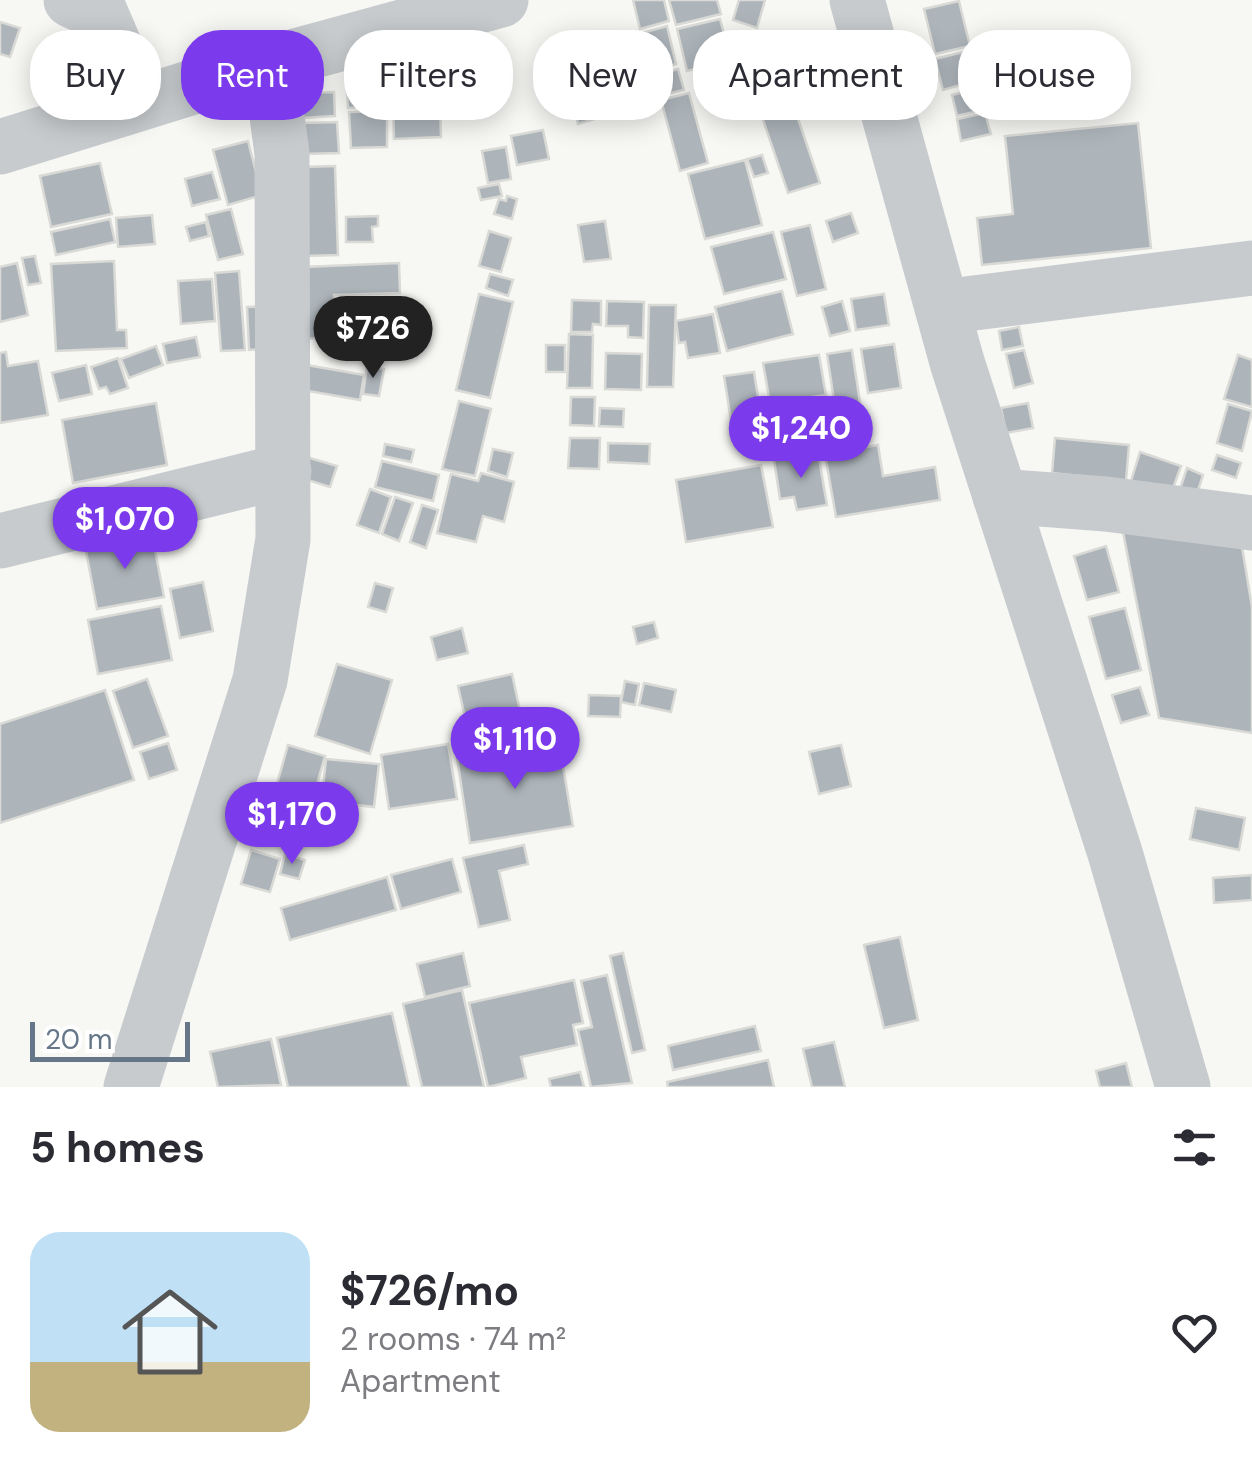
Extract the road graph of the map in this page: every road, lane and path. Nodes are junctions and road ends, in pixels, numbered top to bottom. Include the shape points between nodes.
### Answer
1 (72, 0) edge
2 (501, 0) edge
3 (857, 0) edge
4 (108, 30) edge
5 (324, 48) edge
6 (82, 120) edge
7 (278, 120) edge
8 (0, 146) edge
9 (1252, 268) edge
10 (942, 307) junction
11 (284, 472) junction
12 (1000, 496) junction
13 (1252, 523) edge
14 (0, 541) edge
15 (131, 1087) edge
16 (1182, 1087) edge

1 - 4 street via 101,14
2 - 5 street
3 - 10 street
6 - 8 street
7 - 11 street
9 - 10 street
10 - 12 street
11 - 14 street
11 - 15 street via 283,539 260,680
12 - 13 street
12 - 16 street

